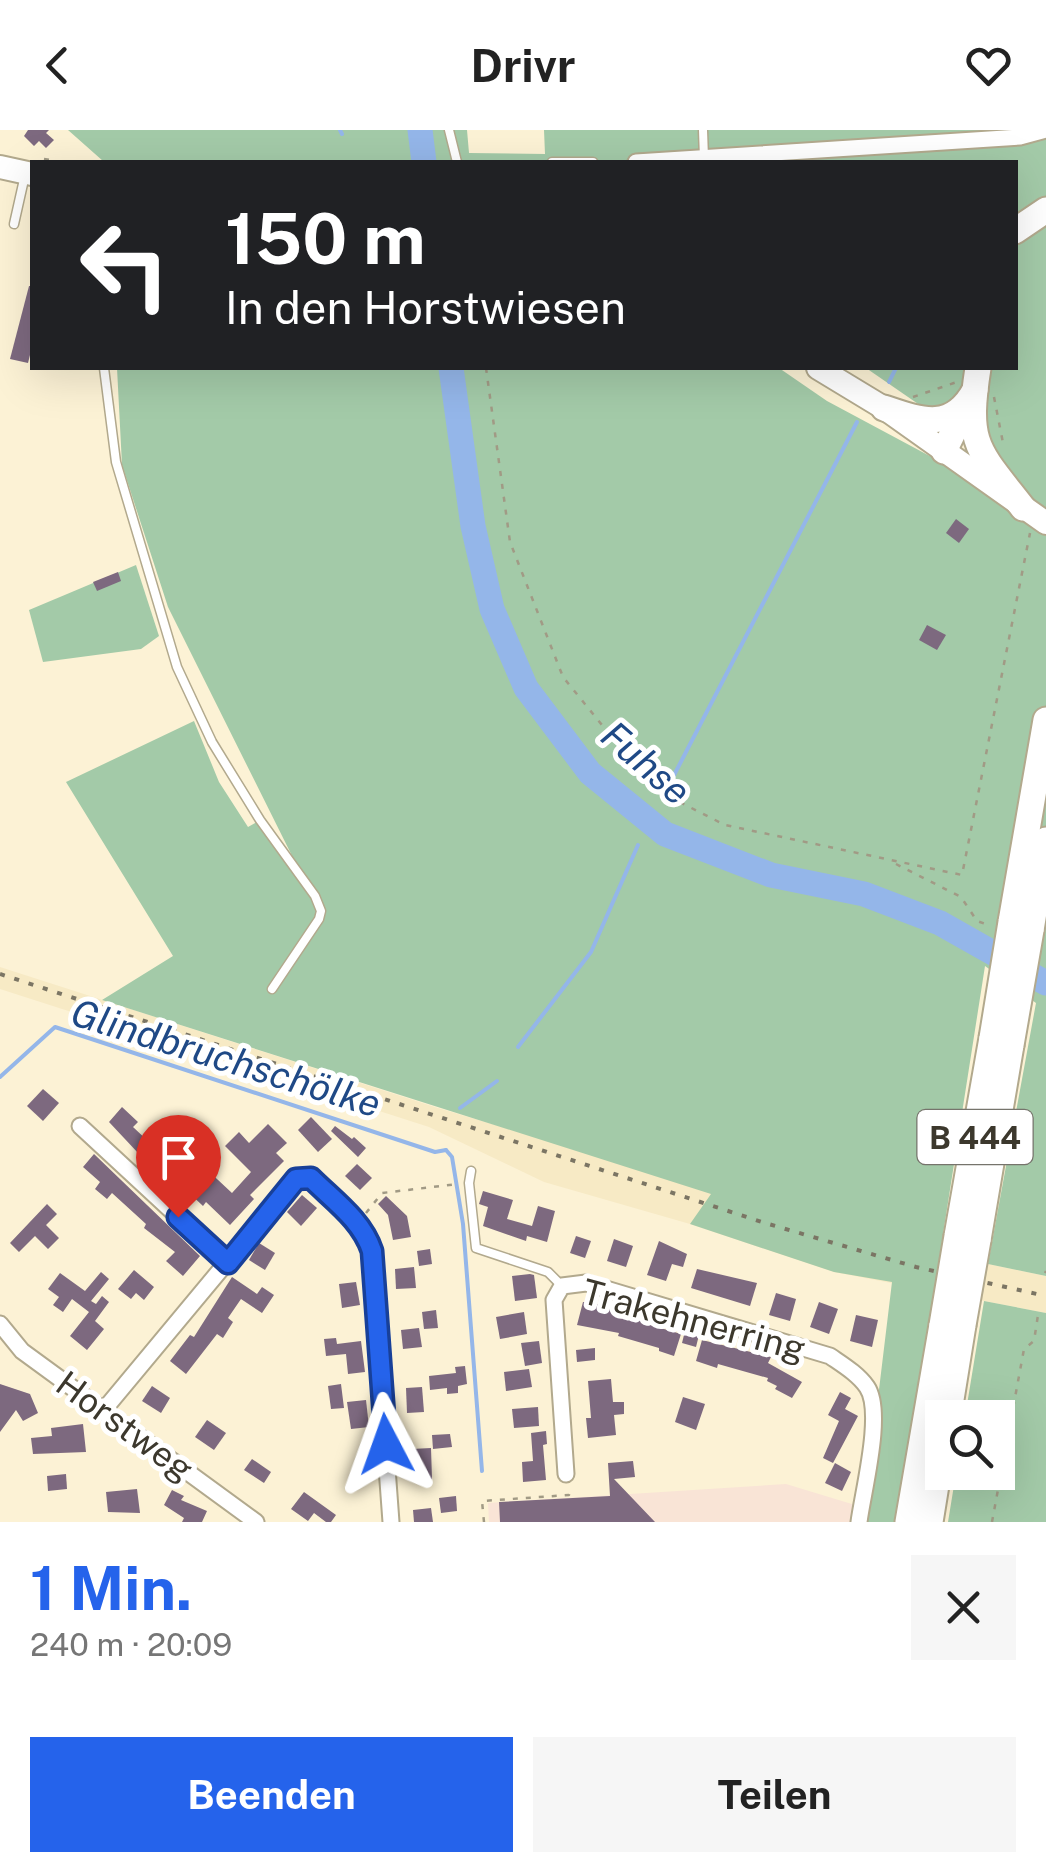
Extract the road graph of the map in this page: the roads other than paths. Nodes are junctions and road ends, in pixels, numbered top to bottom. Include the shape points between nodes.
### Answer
1 (448, 130) edge
2 (703, 130) edge
3 (1046, 130) edge
4 (704, 158) junction
5 (456, 160) edge
6 (670, 160) edge
7 (0, 166) edge
8 (29, 173) edge
9 (14, 224) dead end
10 (104, 370) edge
11 (821, 370) edge
12 (973, 398) edge
13 (884, 408) junction
14 (944, 451) junction
15 (1035, 515) edge
16 (1046, 720) edge
17 (1046, 840) edge
18 (1012, 927) junction
19 (272, 989) dead end
20 (80, 1126) dead end
21 (472, 1171) dead end
22 (228, 1263) junction
23 (562, 1286) junction
24 (0, 1324) edge
25 (953, 1325) junction
26 (949, 1400) edge
27 (104, 1411) junction
28 (566, 1474) road end
29 (935, 1490) edge
30 (256, 1522) edge
31 (391, 1522) edge
32 (859, 1522) edge
33 (908, 1522) edge
34 (930, 1522) edge

1 - 5 lane
2 - 4 lane
3 - 4 street
4 - 6 street
7 - 8 main road
8 - 9 lane
10 - 19 lane via 116,462 177,667 212,742 321,911
11 - 13 main road
12 - 13 highway via 949,417 930,421
12 - 14 highway via 958,446
12 - 15 highway via 980,454
13 - 14 main road
14 - 15 main road
16 - 18 highway, B 444
17 - 18 highway, B 444
18 - 25 highway, B 444, bridge via 1002,1041
20 - 22 street
21 - 23 lane via 476,1248 548,1272
22 - 27 street
22 - 31 street via 296,1179 311,1178 366,1235
23 - 28 street, Trakehnerring via 554,1300
23 - 32 street, Trakehnerring via 586,1284 830,1356 856,1374 870,1390 875,1412
24 - 27 street, Horstweg via 22,1352
25 - 26 highway, B 444
25 - 33 highway, B 444
27 - 30 street, Horstweg
29 - 34 highway

